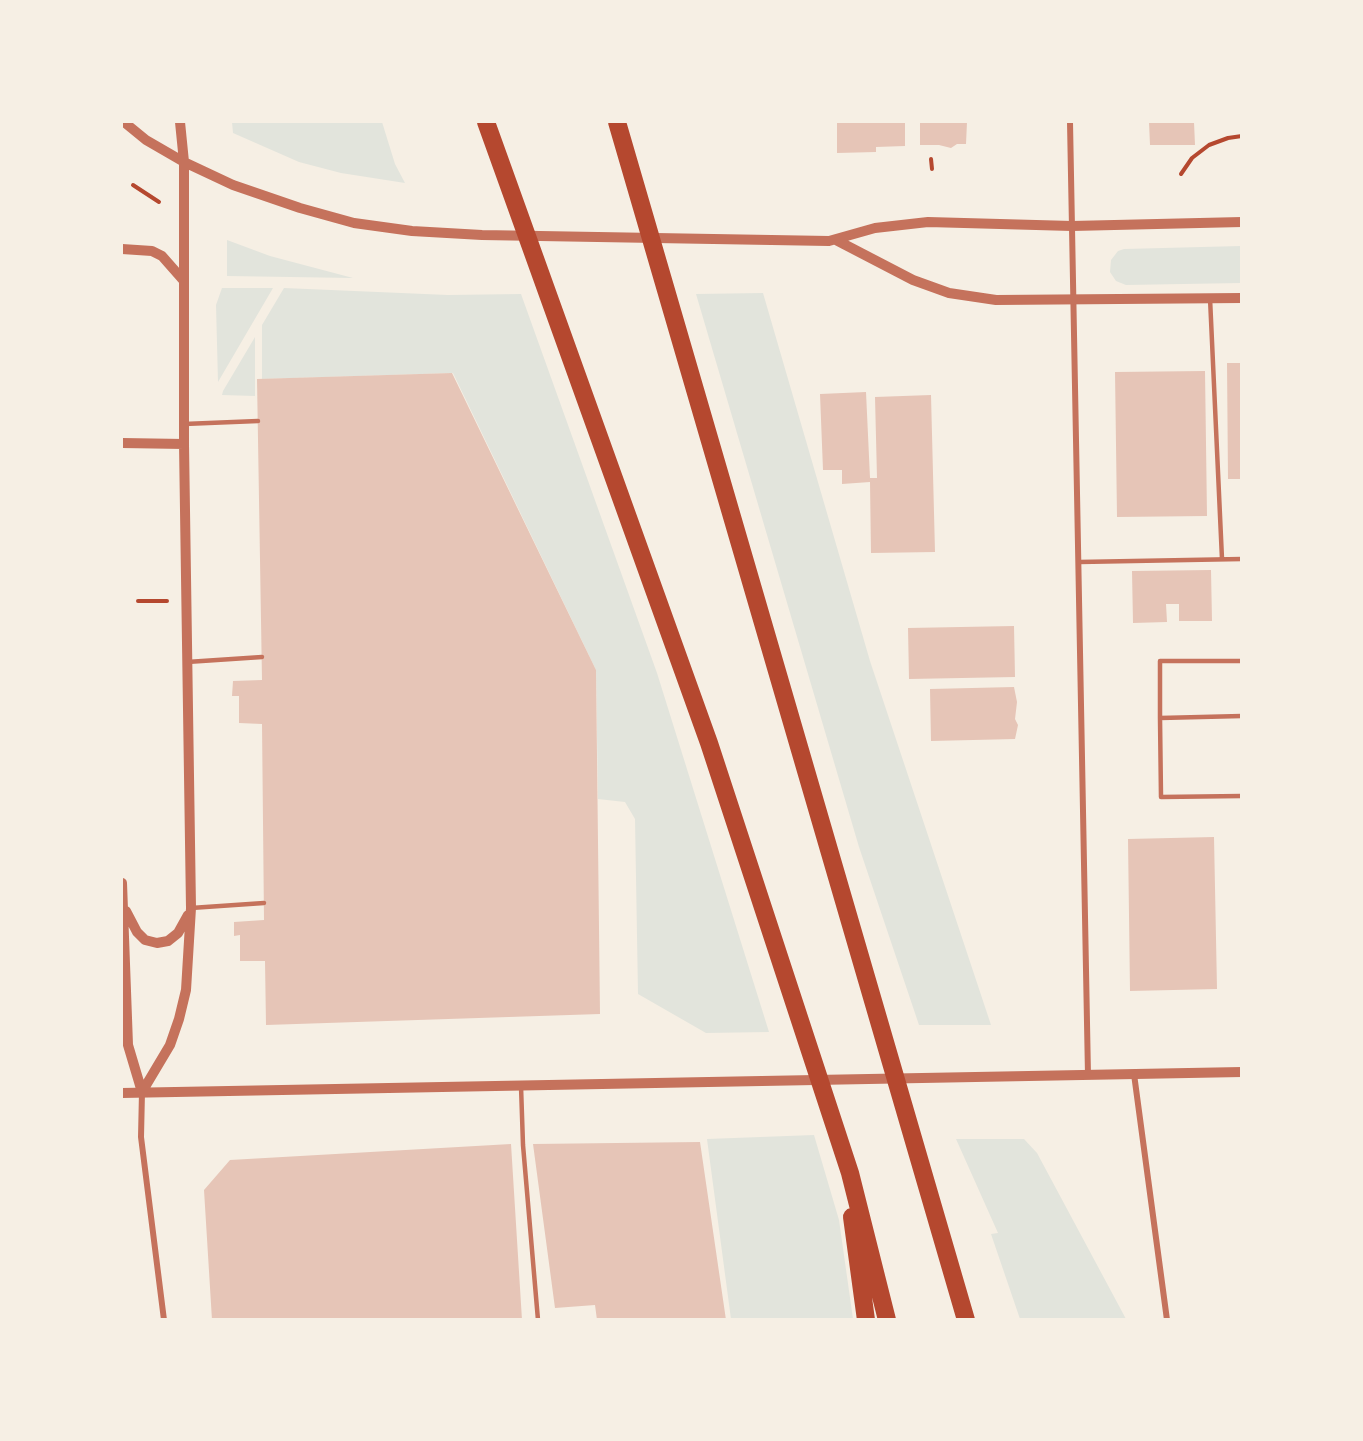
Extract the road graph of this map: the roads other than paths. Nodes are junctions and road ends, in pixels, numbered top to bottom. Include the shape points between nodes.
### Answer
1 (124, 122) edge
2 (180, 122) edge
3 (486, 122) edge
4 (616, 122) edge
5 (1070, 122) edge
6 (184, 162) junction
7 (1242, 222) edge
8 (1072, 226) junction
9 (833, 240) junction
10 (122, 249) edge
11 (184, 281) junction
12 (1210, 298) junction
13 (1242, 298) edge
14 (1074, 300) junction
15 (258, 421) dead end
16 (184, 424) junction
17 (122, 442) edge
18 (184, 444) junction
19 (1222, 559) junction
20 (1242, 559) edge
21 (1078, 562) junction
22 (262, 657) dead end
23 (1242, 661) edge
24 (188, 662) junction
25 (1242, 716) edge
26 (1160, 718) junction
27 (1242, 796) edge
28 (122, 883) edge
29 (122, 899) edge
30 (264, 903) dead end
31 (191, 908) junction
32 (1242, 1072) edge
33 (1134, 1074) junction
34 (1088, 1075) junction
35 (521, 1086) junction
36 (142, 1092) junction
37 (122, 1093) edge
38 (850, 1173) junction
39 (966, 1316) edge
40 (164, 1320) edge
41 (538, 1320) edge
42 (866, 1320) edge
43 (887, 1320) edge
44 (1167, 1320) edge

1 - 6 street
2 - 6 street
3 - 38 highway via 709,743
4 - 39 highway
5 - 8 street
6 - 9 street via 267,197 354,223 412,231
6 - 11 street
7 - 8 street
8 - 9 street via 928,222 875,228
8 - 14 street
9 - 14 street via 913,280 949,292 996,300
10 - 11 street via 152,251 162,256
11 - 16 street
12 - 13 street
12 - 14 street
12 - 19 lane
14 - 21 street
15 - 16 lane
16 - 18 street
17 - 18 street
18 - 24 street
19 - 20 lane
19 - 21 lane
21 - 34 street
22 - 24 lane
23 - 26 lane via 1160,661
24 - 31 street
25 - 26 lane
26 - 27 lane via 1161,797
28 - 29 street
29 - 31 street via 136,932 145,940 158,943 178,933
29 - 36 street via 128,1045
30 - 31 lane
31 - 36 street via 186,990 179,1020 170,1045
32 - 33 street
33 - 34 street
33 - 44 street
34 - 35 street
35 - 36 street
35 - 41 lane
36 - 37 street
36 - 40 street via 141,1137
38 - 42 highway via 852,1227
38 - 43 highway

